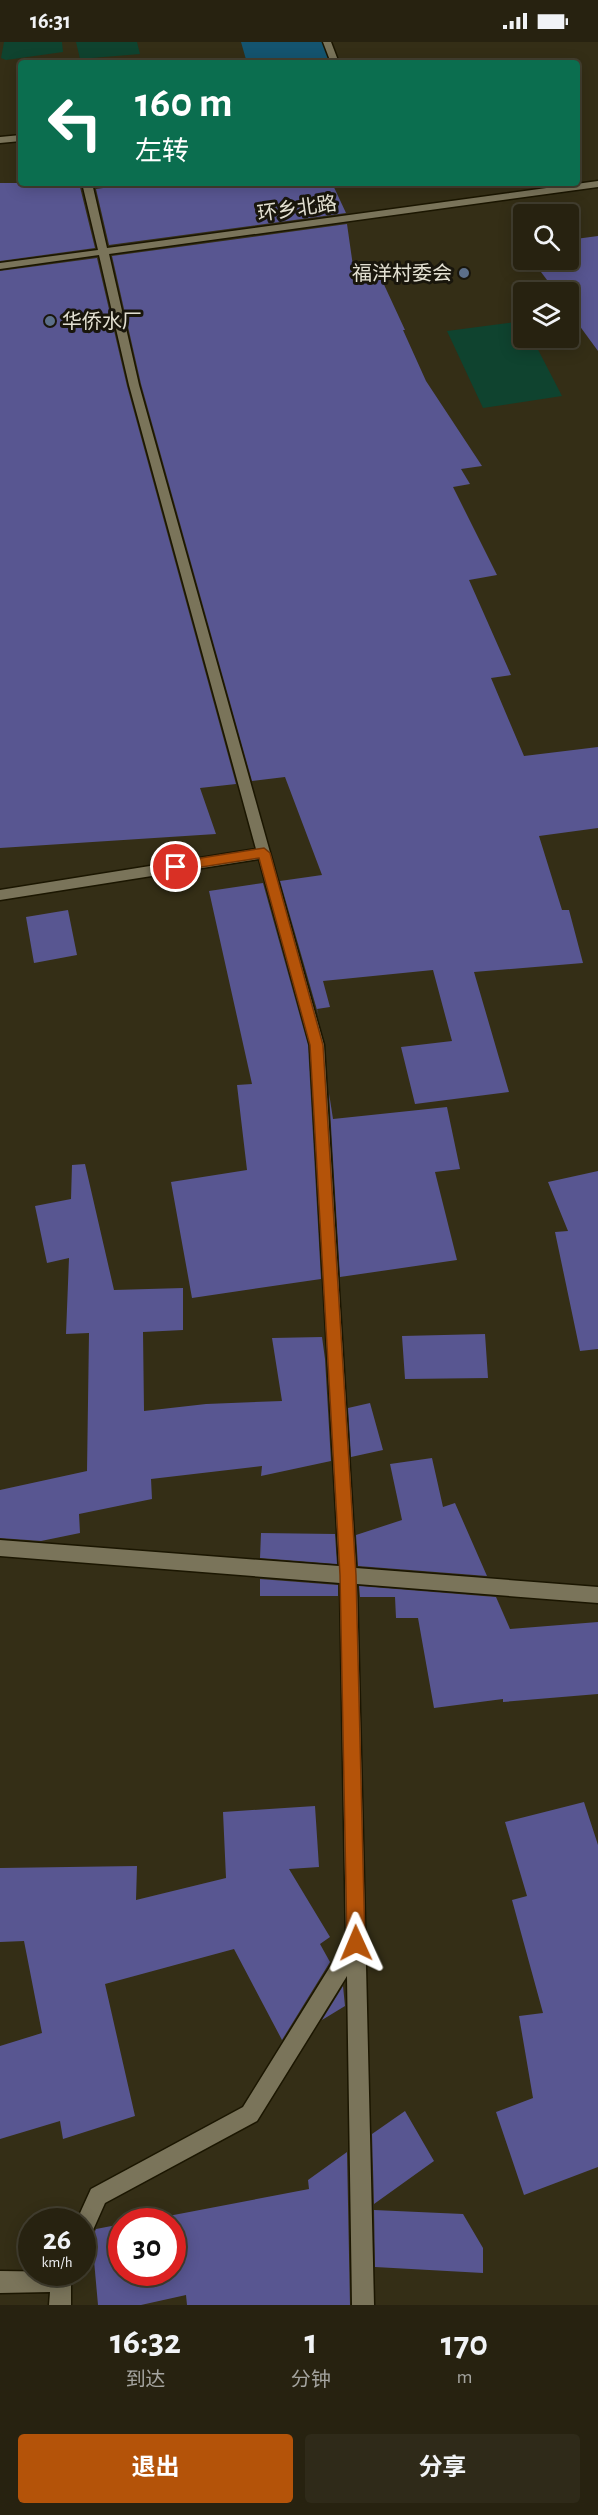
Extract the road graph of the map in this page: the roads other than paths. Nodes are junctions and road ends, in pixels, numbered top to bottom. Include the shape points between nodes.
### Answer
1 (327, 42) edge
2 (334, 60) edge
3 (18, 138) edge
4 (0, 140) edge
5 (598, 184) edge
6 (88, 186) edge
7 (103, 252) junction
8 (0, 266) edge
9 (264, 853) junction
10 (0, 895) edge
11 (0, 1548) edge
12 (348, 1575) junction
13 (598, 1594) edge
14 (356, 1943) junction
15 (93, 2208) edge
16 (18, 2281) edge
17 (0, 2282) edge
18 (62, 2286) edge
19 (60, 2305) edge
20 (363, 2305) edge

1 - 2 street
3 - 4 street
5 - 7 street, 环乡北路
6 - 7 street
7 - 8 street, 环乡北路
7 - 9 street via 134,385
9 - 10 street
9 - 12 street via 317,1045
11 - 12 street
12 - 13 street
12 - 14 street
14 - 15 street via 250,2114 98,2196
14 - 20 street
16 - 17 street
18 - 19 street

